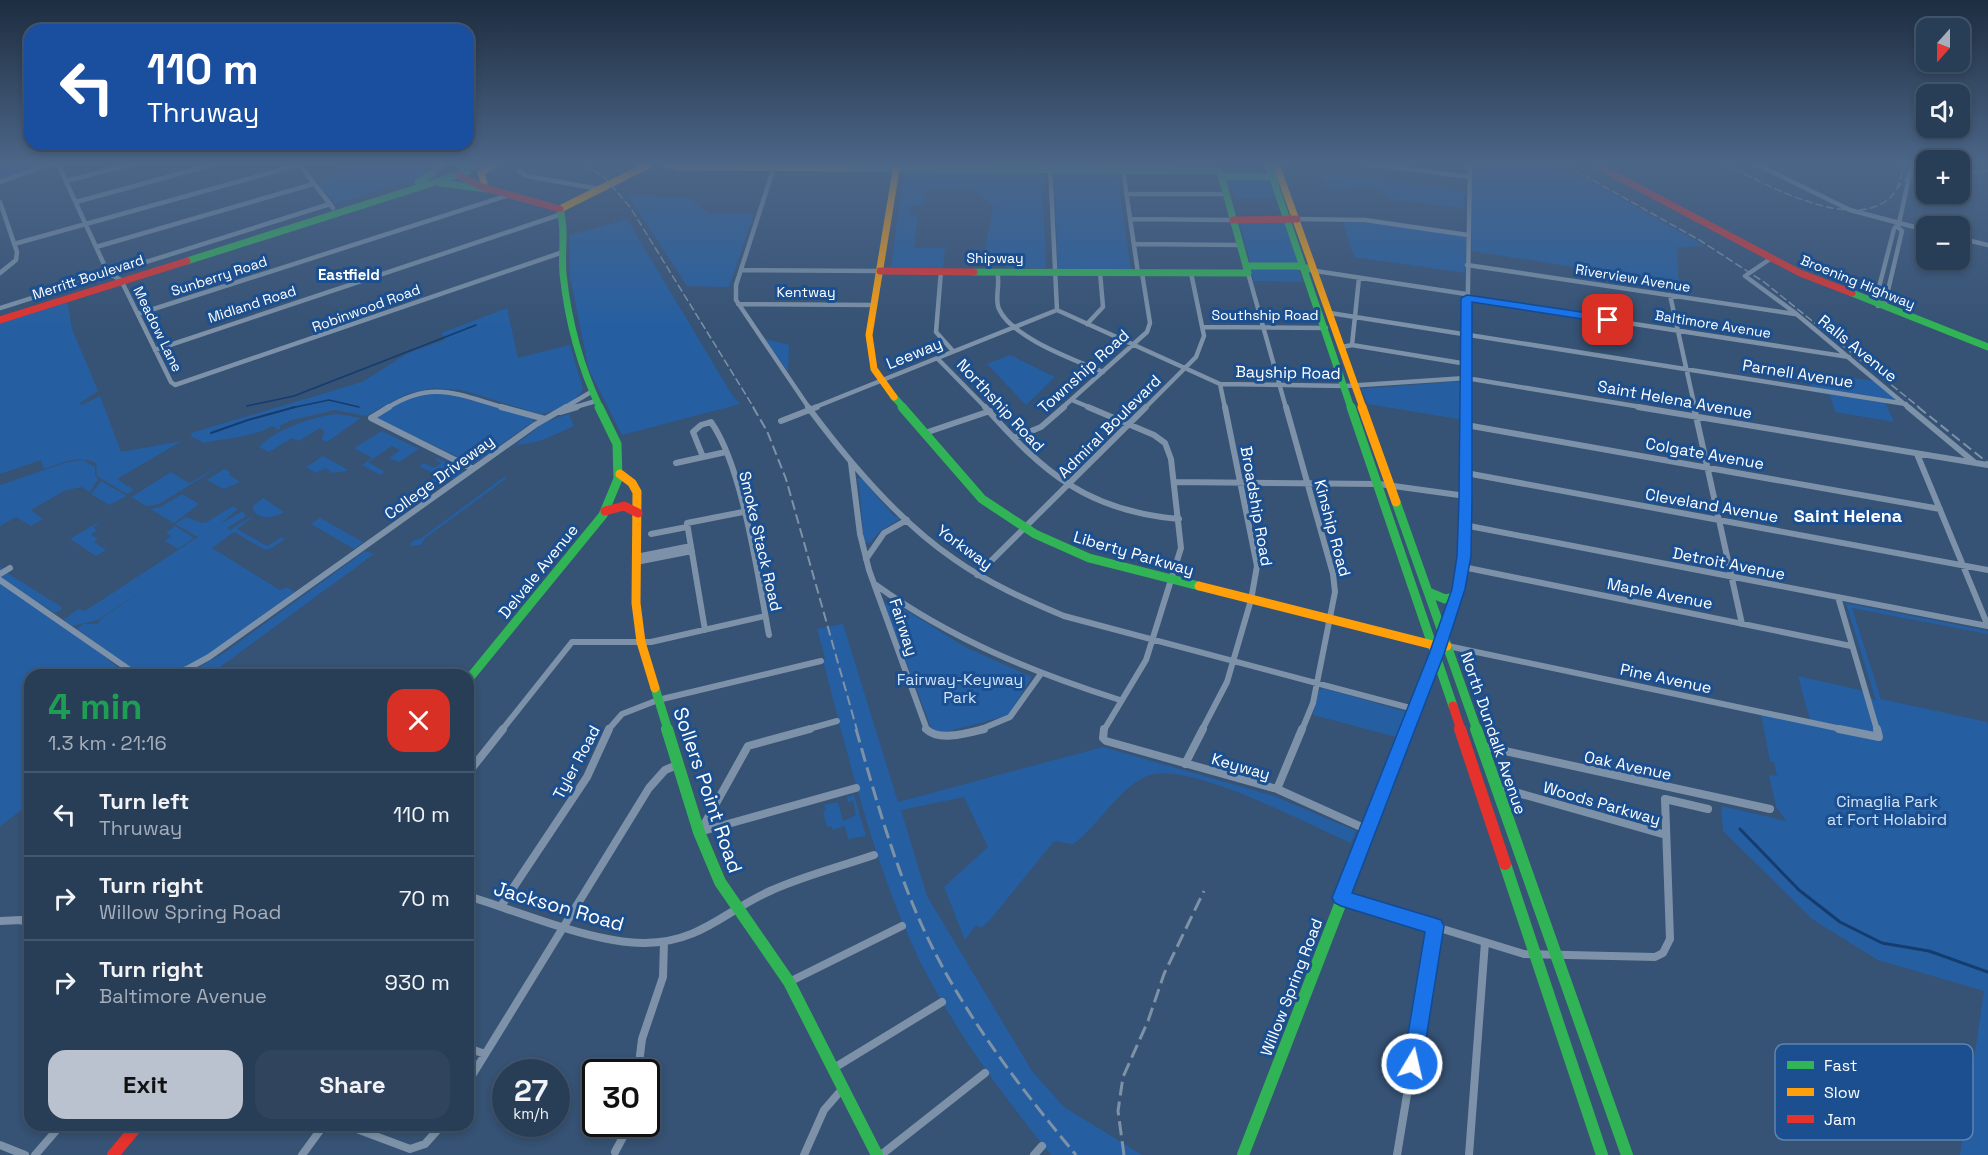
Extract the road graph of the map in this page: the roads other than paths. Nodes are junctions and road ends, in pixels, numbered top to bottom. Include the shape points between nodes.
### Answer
1 (5, 218) edge
2 (83, 218) edge
3 (108, 218) edge
4 (196, 218) edge
5 (294, 218) edge
6 (308, 218) edge
7 (438, 218) edge
8 (553, 218) edge
9 (562, 218) edge
10 (758, 218) edge
11 (888, 218) edge
12 (1052, 218) edge
13 (1468, 218) edge
14 (1694, 218) edge
15 (1877, 218) edge
16 (1901, 218) edge
17 (1131, 219) joint
18 (1293, 219) junction
19 (1233, 220) junction
20 (86, 224) junction
21 (1899, 225) junction
22 (1916, 228) edge
23 (1468, 235) junction
24 (1970, 241) edge
25 (14, 244) junction
26 (1134, 244) junction
27 (1239, 245) junction
28 (1988, 245) edge
29 (96, 247) junction
30 (563, 252) junction
31 (1770, 259) junction
32 (1467, 265) junction
33 (1311, 269) junction
34 (741, 270) junction
35 (1247, 270) junction
36 (880, 271) junction
37 (941, 271) junction
38 (997, 272) junction
39 (1055, 272) junction
40 (1100, 272) junction
41 (0, 273) edge
42 (1140, 273) junction
43 (1191, 273) junction
44 (114, 276) junction
45 (1359, 278) junction
46 (1670, 295) junction
47 (1467, 296) junction
48 (738, 304) junction
49 (874, 305) junction
50 (1878, 306) junction
51 (0, 308) edge
52 (1057, 310) junction
53 (1330, 313) junction
54 (0, 314) edge
55 (138, 314) junction
56 (1795, 314) junction
57 (1355, 316) junction
58 (0, 320) edge
59 (1087, 324) junction
60 (1017, 326) junction
61 (1203, 327) junction
62 (1265, 327) junction
63 (1326, 328) junction
64 (1677, 330) junction
65 (1466, 334) junction
66 (1133, 345) junction
67 (1352, 345) junction
68 (1342, 347) junction
69 (1988, 347) edge
70 (155, 350) junction
71 (953, 351) junction
72 (1849, 357) junction
73 (937, 358) junction
74 (1467, 364) junction
75 (1186, 369) junction
76 (1686, 369) junction
77 (1103, 372) junction
78 (1466, 378) junction
79 (880, 381) junction
80 (1220, 384) junction
81 (1280, 385) junction
82 (176, 386) joint
83 (1351, 386) junction
84 (591, 392) junction
85 (1072, 400) junction
86 (596, 401) junction
87 (1906, 404) junction
88 (810, 410) junction
89 (990, 411) junction
90 (1696, 417) junction
91 (545, 419) junction
92 (780, 421) dead end
93 (1130, 424) junction
94 (1466, 424) junction
95 (925, 433) junction
96 (1014, 438) junction
97 (726, 452) junction
98 (1917, 454) junction
99 (703, 457) junction
100 (676, 463) dead end
101 (851, 463) junction
102 (1976, 463) junction
103 (1988, 465) edge
104 (1707, 467) junction
105 (473, 469) junction
106 (1466, 473) junction
107 (620, 474) junction
108 (1174, 482) junction
109 (1240, 483) junction
110 (1308, 484) junction
111 (1379, 484) junction
112 (1390, 484) junction
113 (616, 486) junction
114 (1069, 486) junction
115 (634, 488) junction
116 (1466, 496) junction
117 (1940, 508) junction
118 (605, 511) junction
119 (742, 512) junction
120 (638, 513) junction
121 (1179, 519) junction
122 (908, 520) junction
123 (1718, 520) junction
124 (1464, 525) junction
125 (687, 527) junction
126 (1025, 528) junction
127 (651, 534) dead end
128 (692, 549) junction
129 (866, 559) junction
130 (636, 560) junction
131 (1963, 565) junction
132 (1463, 567) junction
133 (10, 568) dead end
134 (1988, 570) edge
135 (0, 574) edge
136 (977, 575) junction
137 (1731, 577) junction
138 (0, 580) edge
139 (1173, 581) junction
140 (876, 585) junction
141 (1428, 592) junction
142 (1457, 596) junction
143 (1838, 597) junction
144 (1251, 600) junction
145 (765, 616) junction
146 (1329, 619) junction
147 (1742, 624) junction
148 (1988, 626) edge
149 (705, 630) junction
150 (1442, 634) junction
151 (770, 635) dead end
152 (1154, 641) junction
153 (641, 642) junction
154 (1851, 646) junction
155 (1439, 648) junction
156 (820, 661) dead end
157 (1234, 661) junction
158 (128, 669) edge
159 (187, 669) edge
160 (474, 673) edge
161 (1040, 675) junction
162 (1317, 683) junction
163 (658, 700) junction
164 (1120, 700) junction
165 (1414, 709) junction
166 (837, 721) dead end
167 (1481, 746) junction
168 (1185, 764) junction
169 (474, 765) edge
170 (677, 765) junction
171 (1496, 787) junction
172 (856, 788) dead end
173 (1276, 789) junction
174 (1708, 809) dead end
175 (1770, 809) dead end
176 (1368, 830) junction
177 (699, 832) junction
178 (1666, 835) junction
179 (874, 855) dead end
180 (474, 898) edge
181 (1341, 898) junction
182 (501, 906) junction
183 (738, 908) junction
184 (0, 921) edge
185 (24, 922) edge
186 (564, 926) junction
187 (902, 926) dead end
188 (1435, 926) junction
189 (664, 942) junction
190 (1485, 942) junction
191 (1534, 954) junction
192 (1557, 955) junction
193 (789, 982) junction
194 (942, 1002) dead end
195 (474, 1050) edge
196 (485, 1054) junction
197 (640, 1059) edge
198 (834, 1068) junction
199 (474, 1072) edge
200 (985, 1073) dead end
201 (844, 1086) junction
202 (57, 1131) edge
203 (133, 1131) edge
204 (320, 1131) edge
205 (362, 1131) edge
206 (438, 1131) edge
207 (623, 1137) edge
208 (0, 1145) edge
209 (1042, 1146) dead end
210 (615, 1152) dead end
211 (25, 1155) edge
212 (35, 1155) edge
213 (113, 1155) edge
214 (302, 1155) edge
215 (804, 1155) edge
216 (879, 1155) edge
217 (1034, 1155) edge
218 (1244, 1155) edge
219 (1397, 1155) edge
220 (1469, 1155) edge
221 (1602, 1155) edge
222 (1627, 1155) edge

1 - 25 street
2 - 20 street, Meadow Lane
3 - 20 street
4 - 29 street
5 - 44 street, Merritt Boulevard
6 - 44 street, Merritt Boulevard
7 - 55 street, Sunberry Road
8 - 70 street, Midland Road
9 - 30 street
10 - 34 street
11 - 36 street, Liberty Parkway
12 - 39 street
13 - 23 street
14 - 31 street, Broening Highway
15 - 21 street
16 - 21 street
17 - 19 street
17 - 26 street, Township Road
18 - 19 street
18 - 23 street via 1365,220
18 - 33 street, North Dundalk Avenue
19 - 27 street
20 - 25 street
20 - 29 street, Meadow Lane
21 - 22 street
21 - 50 street via 1894,229 1888,252 1876,299
21 - 50 street via 1902,231 1885,303
23 - 32 street
24 - 28 street
25 - 41 street via 16,260
26 - 27 street
26 - 42 street, Township Road
27 - 35 street
29 - 44 street, Meadow Lane
30 - 82 street, Robinwood Road
30 - 84 street via 567,304
31 - 50 street, Broening Highway
31 - 56 street, Ralls Avenue via 1745,276
32 - 46 street, Riverview Avenue
32 - 47 street
33 - 35 street, Shipway
33 - 45 street, Baltimore Avenue
33 - 53 street, North Dundalk Avenue
33 - 63 street, North Dundalk Avenue
34 - 36 street, Shipway
34 - 48 street via 735,292
35 - 43 street, Shipway
35 - 62 street, Kinship Road
36 - 37 street, Shipway
36 - 49 street, Liberty Parkway
37 - 38 street, Shipway
37 - 71 street via 936,332
38 - 39 street, Shipway
38 - 60 street via 999,309
39 - 40 street, Shipway
39 - 52 street
40 - 42 street, Shipway
40 - 59 street via 1103,307
42 - 43 street, Shipway
42 - 66 street, Township Road via 1150,323 1147,332
43 - 61 street, Admiral Boulevard
44 - 51 street, Merritt Boulevard
44 - 54 street, Merritt Boulevard
44 - 55 street, Meadow Lane
44 - 58 street, Merritt Boulevard
45 - 47 street, Baltimore Avenue
45 - 57 street
46 - 56 street, Riverview Avenue
46 - 64 street
47 - 64 street, Baltimore Avenue
47 - 65 street
48 - 49 street, Kentway
48 - 88 street, Yorkway
49 - 79 street, Liberty Parkway via 868,355
50 - 69 street, Broening Highway
52 - 59 street
52 - 60 street, Leeway
53 - 57 street, Parnell Avenue
53 - 68 street, North Dundalk Avenue
55 - 70 street, Meadow Lane
56 - 72 street, Ralls Avenue
57 - 65 street, Parnell Avenue
57 - 67 street
59 - 66 street
60 - 71 street, Leeway
60 - 77 street via 1035,341
61 - 62 street, Southship Road
61 - 75 street, Admiral Boulevard via 1202,347
62 - 63 street, Southship Road
62 - 81 street, Kinship Road
63 - 83 street, North Dundalk Avenue
64 - 72 street, Baltimore Avenue
64 - 76 street
65 - 74 street
65 - 76 street, Parnell Avenue
66 - 75 street
66 - 77 street, Township Road
67 - 68 street
67 - 74 street
68 - 83 street, North Dundalk Avenue
70 - 82 street, Meadow Lane
71 - 73 street, Leeway
72 - 87 street, Ralls Avenue
73 - 79 street, Leeway
73 - 89 street, Northship Road
74 - 78 street
75 - 80 street
75 - 93 street, Admiral Boulevard
76 - 87 street, Parnell Avenue
76 - 90 street
77 - 85 street, Township Road
78 - 83 street, Saint Helena Avenue
78 - 90 street, Saint Helena Avenue
78 - 94 street
79 - 88 street, Leeway
79 - 95 street, Liberty Parkway
80 - 81 street, Bayship Road
80 - 109 street, Broadship Road
81 - 83 street, Bayship Road
81 - 110 street, Kinship Road
83 - 111 street, North Dundalk Avenue
83 - 112 street, North Dundalk Avenue
84 - 86 street
84 - 91 street, College Driveway
85 - 93 street
85 - 96 street, Township Road via 1041,427
86 - 91 street, College Driveway
86 - 107 street via 616,439
87 - 102 street, Ralls Avenue
88 - 92 street, Leeway
88 - 101 street, Yorkway
89 - 95 street
89 - 96 street, Northship Road
90 - 98 street, Saint Helena Avenue
90 - 104 street
91 - 105 street, College Driveway
91 - 105 street via 441,390 405,397 371,418
93 - 108 street via 1165,443
93 - 114 street, Admiral Boulevard
94 - 104 street, Colgate Avenue
94 - 106 street
95 - 126 street, Liberty Parkway via 982,499
96 - 114 street, Northship Road via 1042,467
97 - 99 street
97 - 99 street, Smoke Stack Road via 714,424 707,423 693,432
97 - 119 street, Smoke Stack Road
98 - 102 street, Saint Helena Avenue
98 - 117 street
99 - 100 street
101 - 122 street, Yorkway
101 - 129 street, Fairway
102 - 103 street, Saint Helena Avenue
104 - 117 street, Colgate Avenue
104 - 123 street
105 - 159 street, College Driveway
106 - 116 street
106 - 123 street, Cleveland Avenue
107 - 113 street, Delvale Avenue
107 - 115 street
108 - 109 street
108 - 121 street
109 - 110 street
109 - 144 street, Broadship Road via 1257,567
110 - 111 street
110 - 146 street, Kinship Road via 1334,580
111 - 112 street
111 - 155 street, North Dundalk Avenue
112 - 116 street
112 - 141 street, North Dundalk Avenue
113 - 115 street
113 - 118 street, Delvale Avenue
114 - 121 street, Northship Road via 1132,512
114 - 126 street, Admiral Boulevard
115 - 120 street, Sollers Point Road
116 - 124 street
117 - 131 street
118 - 120 street via 624,506
118 - 160 street, Delvale Avenue
119 - 125 street via 687,523
119 - 145 street, Smoke Stack Road
120 - 130 street, Sollers Point Road
121 - 139 street via 1181,548
122 - 129 street via 884,533
122 - 136 street, Yorkway
123 - 131 street, Cleveland Avenue
123 - 137 street
124 - 132 street
124 - 137 street, Detroit Avenue
125 - 127 street
125 - 128 street
126 - 136 street, Admiral Boulevard
126 - 139 street, Liberty Parkway via 1089,558
128 - 130 street
128 - 149 street
129 - 140 street, Fairway
130 - 153 street, Sollers Point Road
131 - 134 street, Cleveland Avenue
131 - 148 street
132 - 142 street
132 - 147 street, Maple Avenue
133 - 135 street
136 - 152 street, Yorkway via 1064,616
137 - 143 street, Detroit Avenue
137 - 147 street
138 - 158 street
139 - 144 street, Liberty Parkway
139 - 152 street
140 - 161 street via 947,633
140 - 161 street, Fairway via 930,734 943,737 1001,722 1017,709
141 - 142 street via 1445,599
141 - 150 street, North Dundalk Avenue
142 - 150 street
143 - 148 street, Detroit Avenue
143 - 154 street
144 - 146 street, Liberty Parkway
144 - 157 street, Broadship Road
145 - 149 street
145 - 151 street, Smoke Stack Road
146 - 155 street, Liberty Parkway
146 - 162 street, Kinship Road
147 - 154 street, Maple Avenue
149 - 153 street
150 - 155 street, North Dundalk Avenue
152 - 157 street, Yorkway
152 - 164 street
153 - 163 street, Sollers Point Road
153 - 169 street via 572,642
154 - 155 street, Pine Avenue via 1879,737
155 - 165 street, Willow Spring Road
155 - 167 street, North Dundalk Avenue
155 - 191 street, North Dundalk Avenue
156 - 163 street, Tyler Road
157 - 162 street, Yorkway
157 - 168 street, Broadship Road
161 - 164 street
162 - 165 street, Yorkway
162 - 173 street, Kinship Road via 1305,727
163 - 170 street, Sollers Point Road
163 - 182 street, Tyler Road via 639,705 614,721 587,777
164 - 168 street, Keyway via 1104,728 1103,738
165 - 176 street, Willow Spring Road
166 - 177 street via 748,746
167 - 171 street, North Dundalk Avenue
167 - 175 street, Oak Avenue
168 - 173 street, Keyway
170 - 177 street, Sollers Point Road
170 - 186 street via 665,770 649,788
171 - 178 street, Woods Parkway
171 - 192 street, North Dundalk Avenue
172 - 177 street
173 - 176 street, Keyway
174 - 178 street via 1665,799
176 - 181 street, Willow Spring Road
177 - 183 street, Sollers Point Road via 720,882
178 - 192 street via 1670,939 1663,953 1649,958
179 - 183 street, Jackson Road via 758,896
180 - 182 street, Jackson Road
181 - 188 street
181 - 218 street, Willow Spring Road
182 - 186 street, Jackson Road
183 - 189 street, Jackson Road via 710,927
183 - 193 street, Sollers Point Road
184 - 185 street
186 - 189 street, Jackson Road via 622,943
186 - 196 street
187 - 193 street
188 - 190 street
188 - 219 street
189 - 197 street via 663,977 642,1039
190 - 191 street
190 - 220 street
191 - 192 street
191 - 221 street, North Dundalk Avenue
192 - 222 street, North Dundalk Avenue
193 - 198 street, Sollers Point Road
194 - 198 street
195 - 196 street
196 - 199 street
198 - 201 street, Sollers Point Road
200 - 216 street
201 - 215 street via 824,1110
201 - 216 street, Sollers Point Road
202 - 212 street
203 - 213 street
204 - 214 street
205 - 206 street via 410,1149 431,1141
207 - 210 street
208 - 211 street
209 - 217 street

